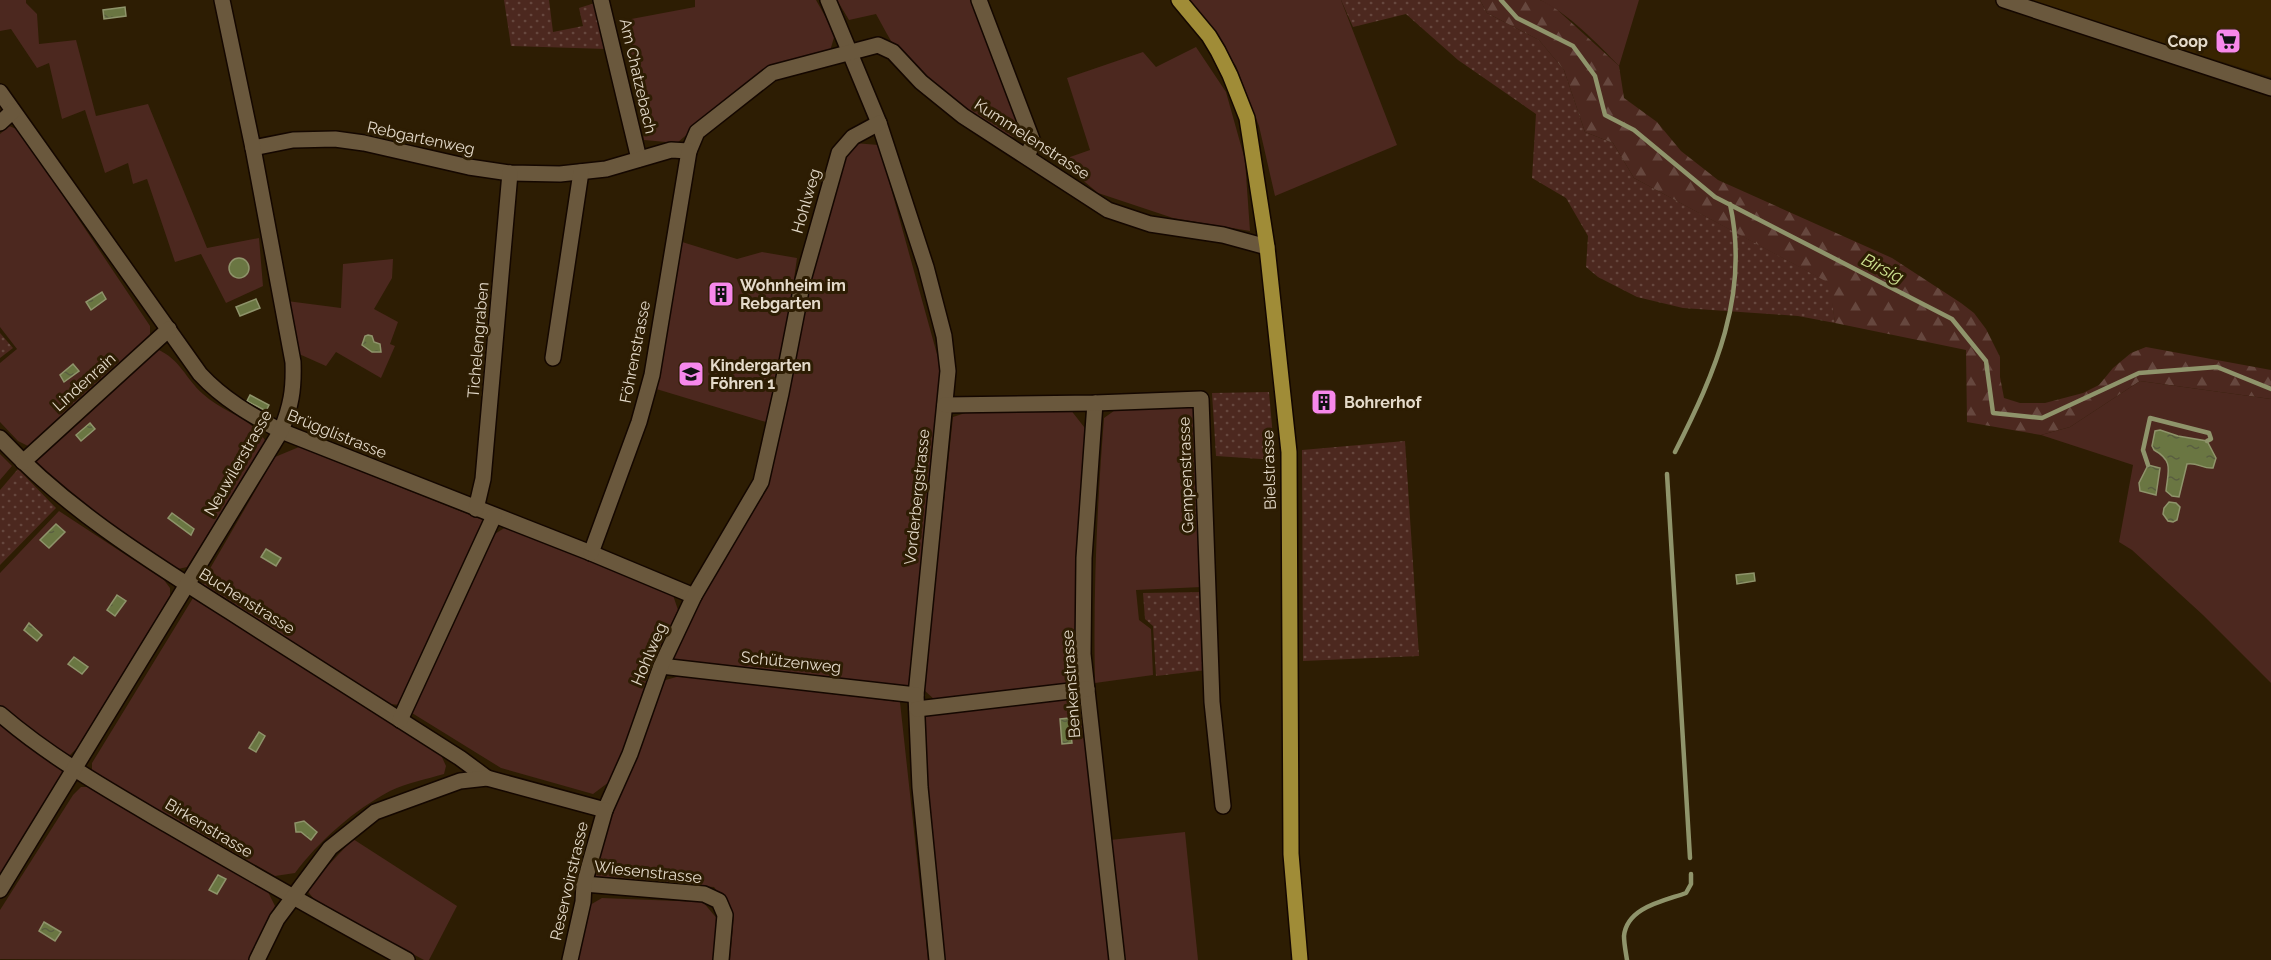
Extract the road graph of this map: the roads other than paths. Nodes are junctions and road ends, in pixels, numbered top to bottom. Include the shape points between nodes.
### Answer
1 (222, 0) edge
2 (601, 0) edge
3 (828, 0) edge
4 (979, 0) edge
5 (1179, 0) edge
6 (2004, 0) edge
7 (851, 51) junction
8 (2271, 88) edge
9 (0, 92) edge
10 (13, 111) junction
11 (0, 123) edge
12 (879, 123) junction
13 (253, 148) junction
14 (689, 151) junction
15 (1028, 157) junction
16 (639, 159) junction
17 (581, 172) junction
18 (510, 173) junction
19 (1267, 247) junction
20 (169, 329) junction
21 (553, 358) dead end
22 (1095, 404) junction
23 (945, 405) junction
24 (281, 431) junction
25 (0, 438) edge
26 (23, 462) junction
27 (476, 509) junction
28 (494, 516) junction
29 (591, 553) junction
30 (187, 584) junction
31 (694, 596) junction
32 (661, 666) junction
33 (1087, 689) junction
34 (916, 702) junction
35 (0, 714) edge
36 (400, 720) junction
37 (75, 769) junction
38 (487, 778) junction
39 (1223, 806) dead end
40 (605, 810) junction
41 (584, 884) junction
42 (0, 891) edge
43 (291, 897) junction
44 (257, 960) edge
45 (407, 960) edge
46 (570, 960) edge
47 (721, 960) edge
48 (937, 960) edge
49 (1117, 960) edge
50 (1300, 960) edge

1 - 13 street, Neuwilerstrasse
2 - 16 street, Am Chatzebach
3 - 7 street
4 - 15 street via 1033,142
5 - 19 main road, Bielstrasse via 1218,51 1246,118
6 - 8 street
7 - 12 street, Vorderbergstrasse
7 - 14 street via 772,74 697,132
7 - 15 street, Kummelenstrasse via 878,45 893,52 921,82 963,116
9 - 10 street, Brügglistrasse
10 - 11 street
10 - 20 street, Brügglistrasse
12 - 23 street, Vorderbergstrasse via 944,336 948,370
12 - 31 street, Hohlweg via 853,138 839,153 803,280 761,482
13 - 18 street, Rebgartenweg via 293,140 335,139
13 - 24 street, Neuwilerstrasse via 293,362 291,406
14 - 16 street, Rebgartenweg via 671,150
14 - 29 street, Föhrenstrasse via 652,375
15 - 19 street, Kummelenstrasse via 1108,210 1150,224 1223,234
16 - 17 street, Rebgartenweg via 606,170
17 - 18 street, Rebgartenweg
17 - 21 street
18 - 27 street, Tichelengraben via 483,479
19 - 50 main road, Bielstrasse via 1288,452 1291,854
20 - 24 street, Brügglistrasse via 216,392
20 - 26 street, Lindenrain
22 - 23 street, Gempenstrasse
22 - 33 street, Benkenstrasse via 1084,558 1083,654
22 - 39 street, Gempenstrasse via 1201,399 1212,702
23 - 34 street, Vorderbergstrasse
24 - 27 street, Brügglistrasse
24 - 30 street, Neuwilerstrasse
25 - 26 street, Buchenstrasse
26 - 30 street, Buchenstrasse via 129,548
27 - 28 street, Brügglistrasse
28 - 29 street, Brügglistrasse
28 - 36 street
29 - 31 street, Brügglistrasse
30 - 36 street, Buchenstrasse
30 - 37 street, Neuwilerstrasse
31 - 32 street, Hohlweg
32 - 34 street, Schützenweg
32 - 40 street, Hohlweg via 630,754
33 - 34 street, Schützenweg
33 - 49 street, Benkenstrasse
34 - 48 street, Vorderbergstrasse
35 - 37 street, Birkenstrasse
36 - 38 street, Buchenstrasse
37 - 42 street, Neuwilerstrasse
37 - 43 street, Birkenstrasse
38 - 40 street
38 - 43 street via 460,781 375,812 330,848
40 - 41 street, Reservoirstrasse
41 - 46 street, Reservoirstrasse
41 - 47 street, Wiesenstrasse via 704,894 719,901 725,915
43 - 44 street
43 - 45 street, Birkenstrasse

